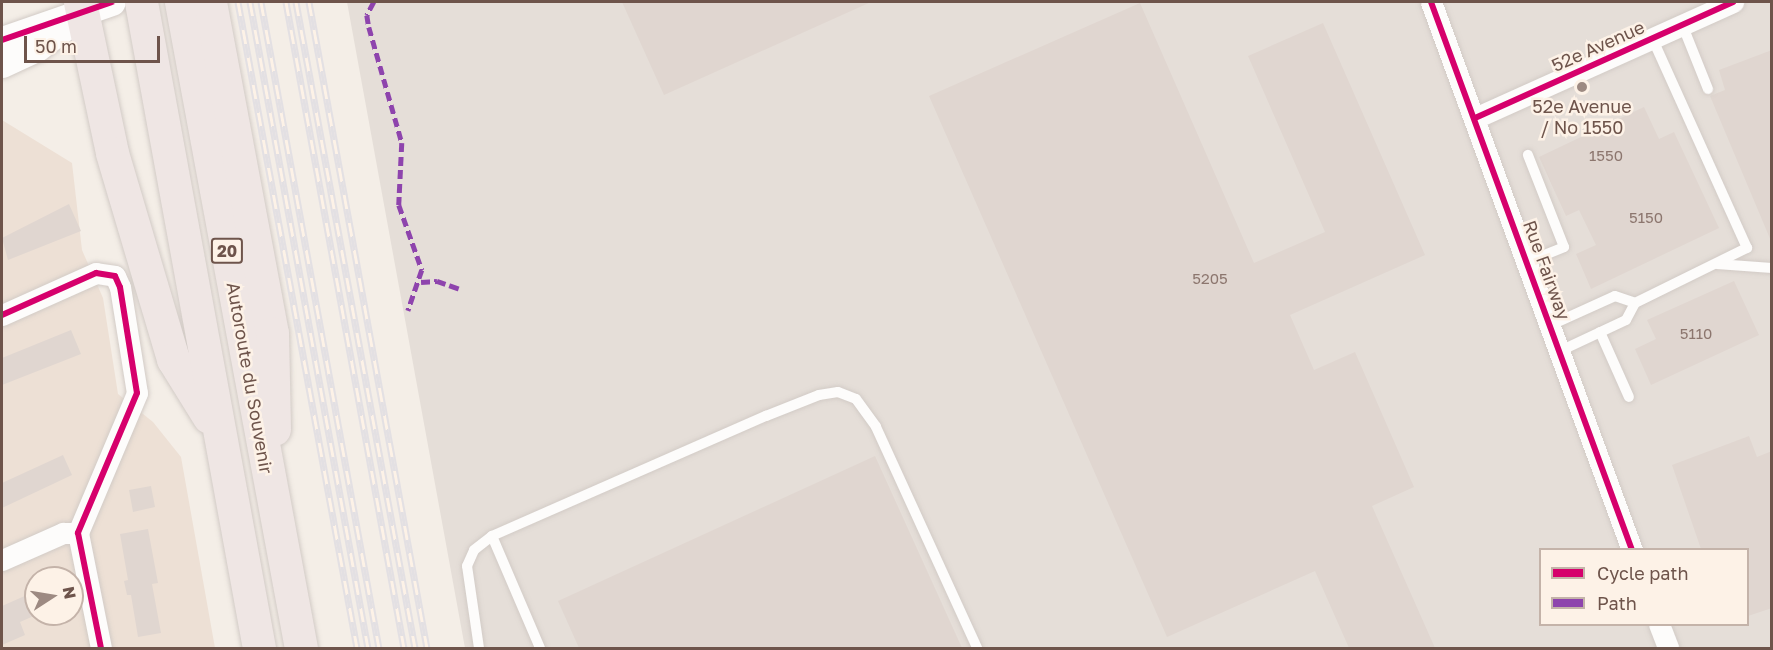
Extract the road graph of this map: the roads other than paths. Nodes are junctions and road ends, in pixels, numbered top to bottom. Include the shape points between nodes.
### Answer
1 (111, 2) edge
2 (191, 2) edge
3 (1431, 2) edge
4 (1733, 2) edge
5 (81, 8) edge
6 (143, 11) edge
7 (1682, 24) junction
8 (1652, 38) junction
9 (2, 40) edge
10 (2, 64) edge
11 (1708, 89) dead end
12 (1475, 118) junction
13 (1528, 155) dead end
14 (1527, 262) junction
15 (1716, 264) junction
16 (1772, 268) edge
17 (1635, 303) junction
18 (2, 315) edge
19 (1551, 325) junction
20 (1600, 332) junction
21 (1560, 351) junction
22 (1629, 398) dead end
23 (220, 433) junction
24 (78, 533) junction
25 (492, 536) junction
26 (1632, 548) edge
27 (2, 560) edge
28 (1660, 626) edge
29 (100, 648) edge
30 (259, 648) edge
31 (301, 648) edge
32 (479, 648) edge
33 (540, 648) edge
34 (977, 648) edge
35 (1668, 648) edge

1 - 5 street
2 - 31 highway via 275,357 272,500
3 - 12 street, Rue Fairway
4 - 7 street, 52e Avenue
5 - 9 street
5 - 10 street via 37,48
5 - 23 highway via 112,153 173,359
6 - 23 highway, 20
7 - 8 street, 52e Avenue
7 - 11 lane
8 - 12 street, 52e Avenue
8 - 15 lane via 1747,248
12 - 14 street, Rue Fairway
13 - 14 lane via 1564,247
14 - 19 street, Rue Fairway
15 - 16 lane
15 - 17 lane
17 - 19 lane via 1615,296
17 - 20 lane via 1626,320
18 - 24 street via 89,275 103,272 115,276 120,287 138,385 135,402
19 - 21 street, Rue Fairway
20 - 21 lane
20 - 22 lane
21 - 26 street, Rue Fairway
23 - 30 highway, 20
24 - 27 street via 63,533
24 - 29 street
25 - 32 lane via 474,550 467,566
25 - 33 lane
25 - 34 lane via 808,400 828,393 847,394 863,406 876,427
28 - 35 street

